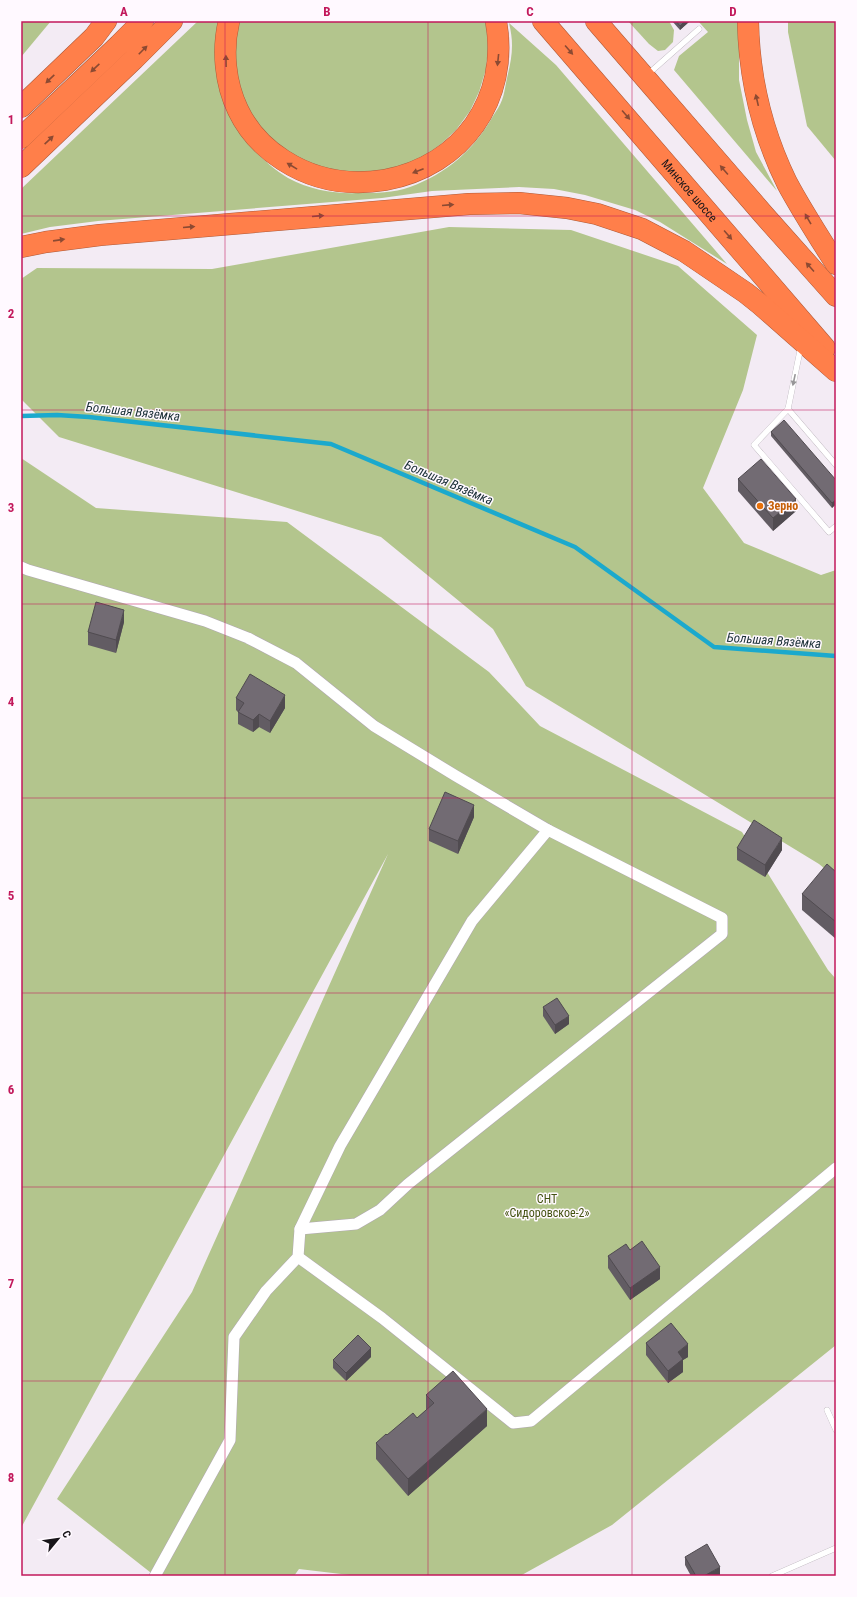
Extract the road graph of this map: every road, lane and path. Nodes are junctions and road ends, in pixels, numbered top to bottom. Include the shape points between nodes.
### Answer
1 (106, 21) edge
2 (143, 21) edge
3 (172, 21) edge
4 (229, 21) edge
5 (496, 21) edge
6 (543, 21) edge
7 (596, 21) edge
8 (748, 21) edge
9 (699, 29) dead end
10 (645, 78) junction
11 (21, 107) edge
12 (21, 138) edge
13 (21, 167) edge
14 (21, 247) edge
15 (836, 264) edge
16 (836, 296) edge
17 (802, 342) junction
18 (836, 361) edge
19 (836, 371) edge
20 (788, 409) junction
21 (836, 465) edge
22 (836, 526) edge
23 (21, 567) edge
24 (548, 830) junction
25 (836, 1168) edge
26 (300, 1229) junction
27 (298, 1257) junction
28 (826, 1410) dead end
29 (836, 1430) edge
30 (836, 1548) edge
31 (155, 1576) edge
32 (772, 1576) edge

1 -> 11 highway via 94,37
2 -> 12 highway
13 -> 3 highway
5 -> 4 highway via 499,51 494,80 487,103 466,136 452,151 423,169 392,179 358,183 332,181 296,168 276,156 252,132 241,117 230,91 226,66
6 -> 18 highway, Минское шоссе
7 - 10 highway
15 -> 8 highway via 795,196 773,150 760,112 754,82
9 - 10 lane
16 -> 10 highway
14 -> 17 highway via 100,235 316,216 469,204 537,204 597,214 662,238 684,250 746,293
17 - 19 highway
17 -> 20 lane
20 - 21 lane
20 - 22 lane via 754,445 829,532
23 - 24 street via 205,621 248,638 296,663 374,726
24 - 26 street via 472,921 340,1146
24 - 26 street via 722,918 722,934 408,1184 380,1210 356,1224
25 - 27 street via 531,1421 513,1423 382,1318
26 - 27 street
27 - 31 street via 266,1291 234,1337 230,1440
28 - 29 lane
30 - 32 lane

